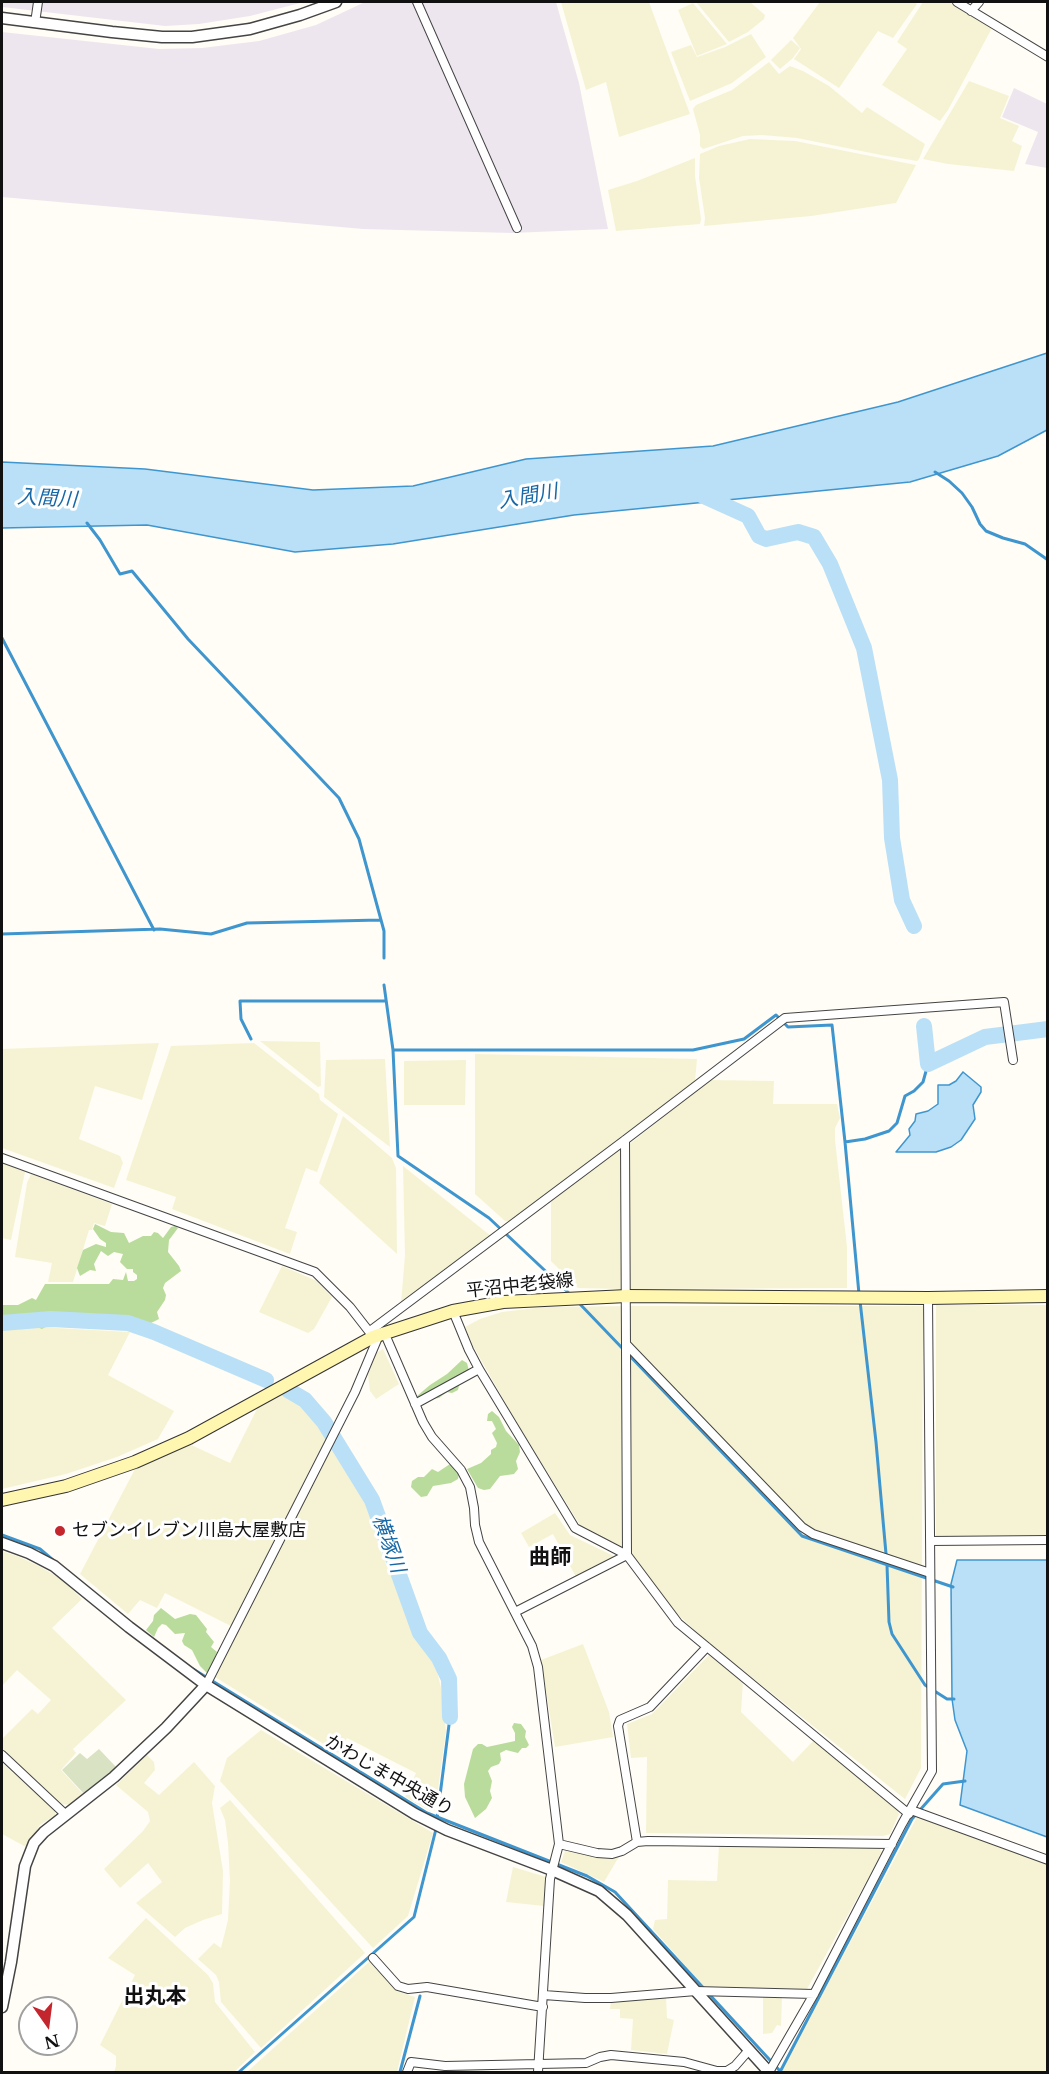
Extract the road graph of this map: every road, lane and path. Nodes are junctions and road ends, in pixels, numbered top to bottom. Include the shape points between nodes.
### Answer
1 (38, 2) edge
2 (336, 2) edge
3 (417, 2) edge
4 (957, 2) edge
5 (979, 2) edge
6 (971, 11) junction
7 (2, 18) edge
8 (35, 23) junction
9 (1047, 57) edge
10 (517, 228) dead end
11 (1013, 1060) dead end
12 (626, 1140) junction
13 (2, 1158) edge
14 (627, 1296) junction
15 (1047, 1296) edge
16 (928, 1298) junction
17 (453, 1311) junction
18 (376, 1333) junction
19 (627, 1345) junction
20 (479, 1369) junction
21 (415, 1404) junction
22 (2, 1500) edge
23 (1047, 1540) edge
24 (930, 1541) junction
25 (2, 1543) edge
26 (627, 1556) junction
27 (930, 1573) junction
28 (515, 1612) junction
29 (707, 1647) junction
30 (206, 1685) junction
31 (2, 1755) edge
32 (910, 1812) junction
33 (66, 1815) junction
34 (637, 1842) junction
35 (559, 1844) junction
36 (892, 1844) junction
37 (1047, 1860) edge
38 (552, 1870) junction
39 (373, 1958) dead end
40 (696, 1991) junction
41 (814, 1994) junction
42 (544, 1995) junction
43 (2, 2007) edge
44 (543, 2007) junction
45 (749, 2050) junction
46 (539, 2068) edge
47 (769, 2072) edge
48 (406, 2073) edge

1 - 8 street
2 - 8 street via 250,29 192,37
3 - 10 street
4 - 6 street
5 - 6 street
6 - 9 street
7 - 8 street
11 - 12 street via 1004,1002 785,1018
12 - 14 street
12 - 18 street
13 - 18 street via 315,1272
14 - 16 main road, 平沼中老袋線
14 - 17 main road, 平沼中老袋線 via 502,1302
14 - 19 street
15 - 16 main road, 平沼中老袋線
16 - 24 street
17 - 18 main road, 平沼中老袋線
17 - 20 street
18 - 21 street
18 - 22 main road, 平沼中老袋線 via 189,1438 66,1486
18 - 30 street via 355,1392
19 - 26 street
19 - 27 street via 802,1527
20 - 21 street
20 - 26 street via 575,1528
21 - 28 street via 432,1437 461,1470 470,1487 479,1542
23 - 24 street
24 - 27 street
25 - 30 street, かわじま中央通り via 54,1566
26 - 28 street
26 - 29 street via 678,1623
27 - 32 street via 932,1771
28 - 35 street via 538,1667
29 - 32 street
29 - 34 street via 650,1707 620,1720
30 - 33 street via 114,1777
30 - 38 street, かわじま中央通り via 415,1814
31 - 33 street
32 - 36 street
32 - 37 street
33 - 43 street via 44,1832 28,1854
34 - 35 street via 612,1854
34 - 36 street
35 - 38 street
36 - 41 street
38 - 40 street, かわじま中央通り via 614,1902
38 - 42 street
39 - 44 street via 398,1986 408,1989 427,1987
40 - 41 street
40 - 42 street via 611,1998
40 - 45 street, かわじま中央通り
41 - 47 street
42 - 44 street
44 - 46 street
45 - 46 street via 727,2071 684,2062 611,2055
45 - 47 street, かわじま中央通り
46 - 48 street via 411,2062

